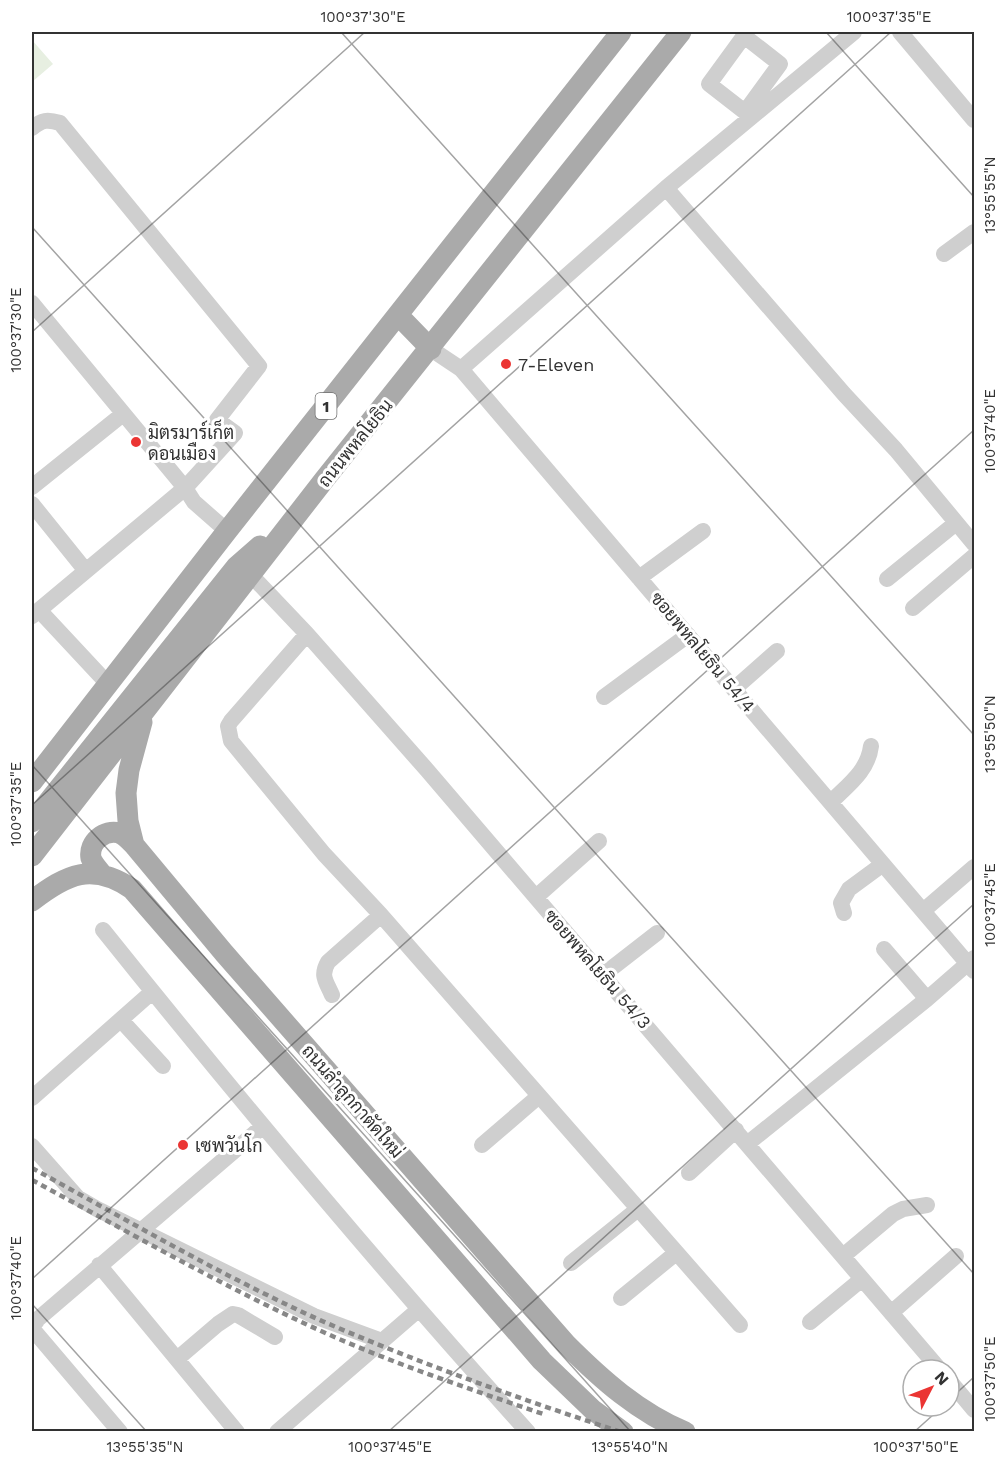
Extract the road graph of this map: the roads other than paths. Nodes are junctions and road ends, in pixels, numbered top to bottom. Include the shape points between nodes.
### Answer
1 (621, 32) edge
2 (681, 32) edge
3 (854, 32) edge
4 (900, 32) edge
5 (758, 37) edge
6 (975, 120) edge
7 (32, 128) edge
8 (666, 188) junction
9 (975, 232) edge
10 (944, 254) dead end
11 (32, 303) edge
12 (398, 315) junction
13 (430, 349) junction
14 (461, 369) junction
15 (123, 414) junction
16 (32, 487) edge
17 (185, 488) junction
18 (32, 504) edge
19 (298, 515) junction
20 (956, 523) junction
21 (227, 531) junction
22 (703, 531) dead end
23 (972, 536) edge
24 (975, 556) edge
25 (86, 571) junction
26 (250, 574) junction
27 (639, 578) junction
28 (887, 579) dead end
29 (913, 608) dead end
30 (35, 613) edge
31 (307, 634) junction
32 (688, 635) junction
33 (777, 651) dead end
34 (108, 684) junction
35 (734, 689) junction
36 (604, 697) dead end
37 (145, 713) junction
38 (871, 746) dead end
39 (32, 782) edge
40 (831, 802) junction
41 (32, 822) edge
42 (600, 841) dead end
43 (135, 845) junction
44 (32, 856) edge
45 (883, 864) junction
46 (975, 867) edge
47 (102, 874) junction
48 (536, 897) junction
49 (32, 901) edge
50 (923, 911) junction
51 (844, 913) dead end
52 (381, 915) junction
53 (102, 930) dead end
54 (657, 933) dead end
55 (884, 949) dead end
56 (972, 964) edge
57 (603, 975) junction
58 (152, 992) junction
59 (332, 994) dead end
60 (927, 999) junction
61 (122, 1020) junction
62 (163, 1066) dead end
63 (540, 1096) junction
64 (32, 1098) edge
65 (262, 1126) junction
66 (736, 1130) junction
67 (747, 1144) junction
68 (482, 1145) dead end
69 (32, 1146) edge
70 (689, 1173) dead end
71 (927, 1205) dead end
72 (638, 1209) junction
73 (141, 1229) junction
74 (676, 1253) junction
75 (843, 1256) junction
76 (956, 1256) dead end
77 (571, 1263) dead end
78 (99, 1265) junction
79 (862, 1279) junction
80 (621, 1298) dead end
81 (418, 1310) junction
82 (891, 1313) junction
83 (810, 1322) dead end
84 (740, 1325) dead end
85 (275, 1337) dead end
86 (382, 1341) junction
87 (930, 1358) edge
88 (177, 1359) junction
89 (961, 1394) edge
90 (975, 1410) edge
91 (120, 1431) edge
92 (237, 1431) edge
93 (277, 1431) edge
94 (528, 1431) edge
95 (623, 1431) edge
96 (685, 1431) edge

1 - 12 main road, 1
2 - 13 main road, ถนนพหลโยธิน
3 - 8 street
4 - 6 street
5 - 5 street via 780,64 745,112 710,84 744,36
7 - 17 street via 41,121 60,123 259,366 217,420 235,433
8 - 14 street
8 - 20 street
9 - 10 street
11 - 15 street
12 - 13 main road
12 - 21 main road, 1
13 - 14 street, ซอยพหลโยธิน 54/4
13 - 19 main road, ถนนพหลโยธิน
14 - 27 street, ซอยพหลโยธิน 54/4
15 - 16 street
15 - 17 street
17 - 21 street via 194,502
17 - 25 street
18 - 25 street
19 - 26 main road, ถนนพหลโยธิน
19 - 41 main road via 237,567
20 - 23 street
20 - 28 street
21 - 34 main road, 1
22 - 27 street
24 - 29 street
25 - 30 street
26 - 31 street, ซอยพหลโยธิน 54/3
26 - 37 main road, ถนนพหลโยธิน
27 - 32 street, ซอยพหลโยธิน 54/4
30 - 34 street
31 - 48 street, ซอยพหลโยธิน 54/3
31 - 52 street via 231,721 229,734 237,751
32 - 35 street, ซอยพหลโยธิน 54/4
32 - 36 street
33 - 35 street
34 - 39 main road, 1
35 - 40 street, ซอยพหลโยธิน 54/4
37 - 43 main road, ถนนลำลูกกาตัดใหม่ via 126,793
37 - 44 main road, ถนนพหลโยธิน
38 - 40 street via 869,760 860,773
40 - 45 street, ซอยพหลโยธิน 54/4
42 - 48 street
43 - 47 main road via 116,832 97,839 90,855
43 - 96 main road, ถนนลำลูกกาตัดใหม่ via 224,953 566,1344 625,1397
45 - 50 street, ซอยพหลโยธิน 54/4
45 - 51 street via 849,889 841,903
46 - 50 street
47 - 49 main road, ถนนลำลูกกาตัดใหม่ via 78,874 63,879
47 - 95 main road, ถนนลำลูกกาตัดใหม่ via 132,889 542,1361 593,1410
48 - 57 street, ซอยพหลโยธิน 54/3
50 - 56 street, ซอยพหลโยธิน 54/4
52 - 59 street via 328,962 324,979
52 - 63 street
53 - 58 street
54 - 57 street
55 - 60 street
56 - 60 street
57 - 66 street, ซอยพหลโยธิน 54/3
58 - 61 street
58 - 65 street
60 - 67 street
61 - 62 street
61 - 64 street
63 - 68 street
63 - 72 street
65 - 73 street
65 - 81 street
66 - 67 street, ซอยพหลโยธิน 54/3
66 - 70 street
67 - 75 street, ซอยพหลโยธิน 54/3
69 - 73 street via 78,1198
71 - 75 street via 892,1214
72 - 74 street
72 - 77 street
73 - 78 street
73 - 86 street via 314,1316
74 - 80 street
74 - 84 street
75 - 79 street, ซอยพหลโยธิน 54/3
76 - 82 street
78 - 88 street
78 - 91 street via 33,1326
79 - 82 street, ซอยพหลโยธิน 54/3
79 - 83 street
81 - 86 street
81 - 94 street
82 - 87 street, ซอยพหลโยธิน 54/3
85 - 88 street via 233,1314
86 - 93 street
88 - 92 street
89 - 90 street

